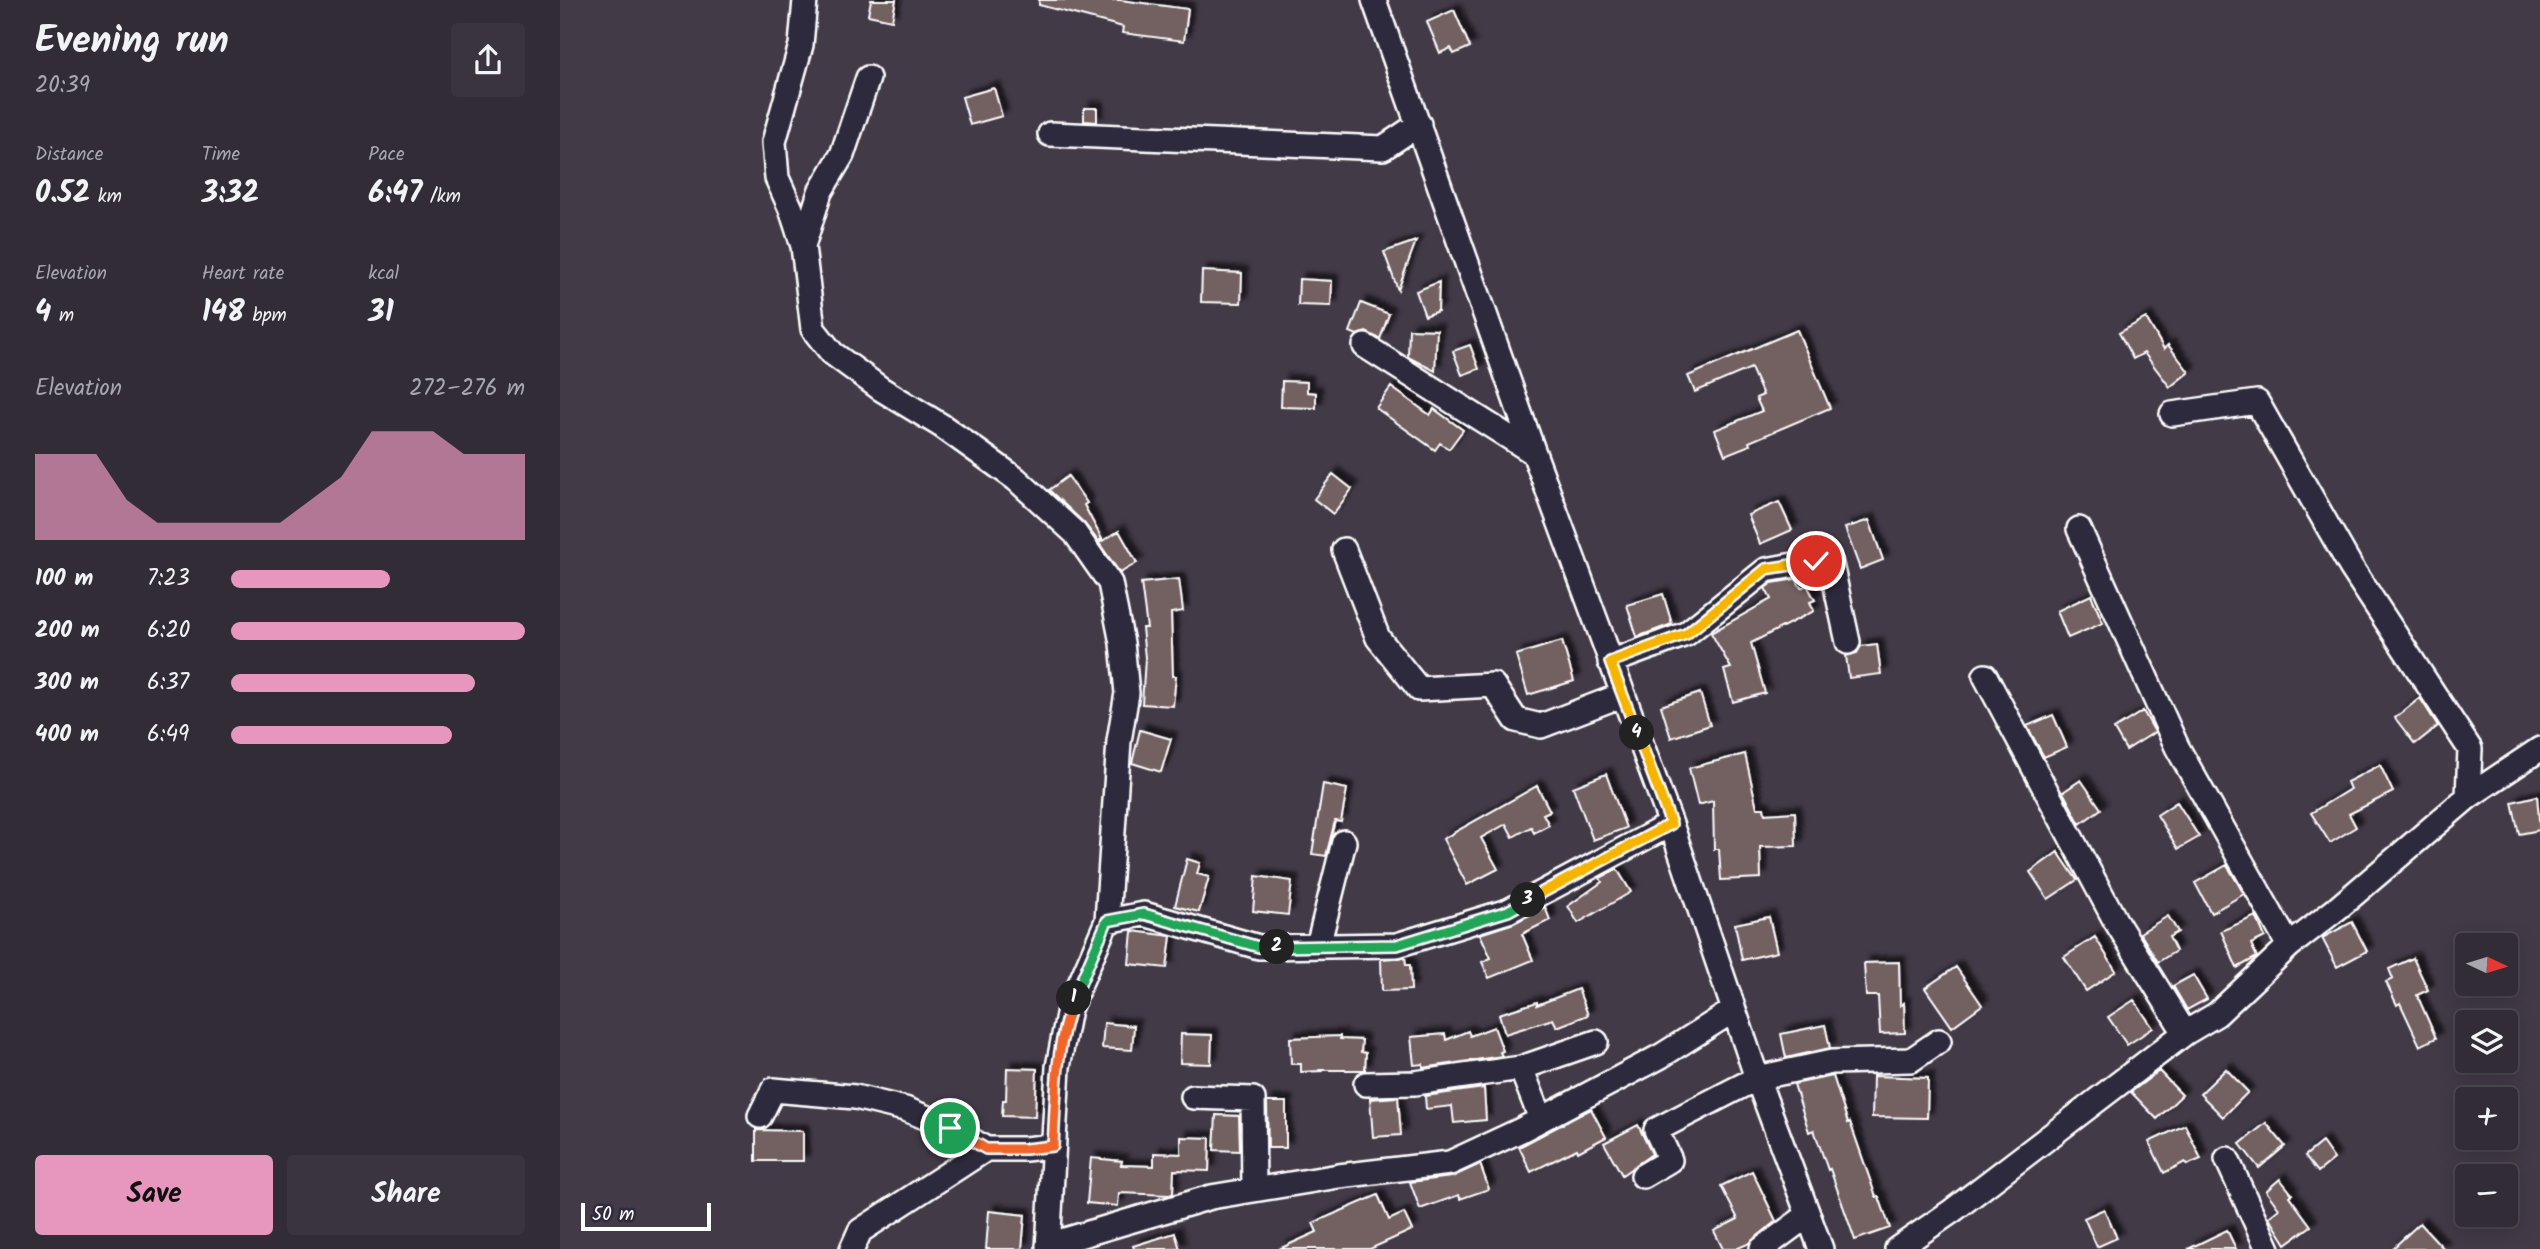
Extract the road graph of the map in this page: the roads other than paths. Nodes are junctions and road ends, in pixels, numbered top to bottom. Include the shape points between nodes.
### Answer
1 (805, 0) edge
2 (1374, 0) edge
3 (868, 78) dead end
4 (1419, 124) junction
5 (1050, 134) dead end
6 (803, 246) junction
7 (1365, 346) dead end
8 (2172, 414) dead end
9 (1534, 453) junction
10 (2079, 529) dead end
11 (1344, 550) dead end
12 (1848, 642) dead end
13 (1610, 662) junction
14 (1985, 676) dead end
15 (1622, 695) junction
16 (2540, 749) edge
17 (2468, 797) junction
18 (1671, 824) junction
19 (1344, 842) dead end
20 (1107, 921) junction
21 (1318, 946) junction
22 (2289, 946) junction
23 (1734, 1010) junction
24 (2185, 1033) junction
25 (1939, 1041) dead end
26 (1596, 1042) dead end
27 (1521, 1068) junction
28 (1757, 1077) junction
29 (1366, 1084) dead end
30 (1193, 1097) dead end
31 (760, 1116) dead end
32 (1541, 1119) junction
33 (956, 1131) junction
34 (1053, 1146) junction
35 (986, 1149) junction
36 (2227, 1159) dead end
37 (951, 1173) junction
38 (1643, 1176) dead end
39 (1254, 1190) junction
40 (1808, 1215) junction
41 (1048, 1247) edge
42 (852, 1249) edge
43 (1762, 1249) edge
44 (1821, 1249) edge
45 (1897, 1249) edge
46 (2269, 1249) edge

1 - 6 street via 801,45 774,142 777,178
2 - 4 street
3 - 6 street via 842,155 820,191
4 - 5 street via 1383,148
4 - 9 street
6 - 20 street via 813,329 832,353 1016,479 1075,533 1110,583 1128,692 1119,741
7 - 9 street
8 - 17 street via 2257,402 2351,567 2470,749
9 - 13 street
10 - 22 street via 2177,747
11 - 15 street via 1378,638 1419,689 1493,685 1516,720 1541,726
12 - 13 street via 1831,564 1816,561 1766,569 1686,634
13 - 15 street
14 - 24 street via 2115,920
15 - 18 street
16 - 17 street
17 - 22 street
18 - 21 street via 1508,911 1397,945
18 - 23 street
19 - 21 street
20 - 21 street via 1144,914 1259,947
20 - 34 street via 1069,1009 1058,1067
22 - 24 street via 2217,1014
23 - 28 street
23 - 32 street via 1661,1056
24 - 45 street
25 - 28 street via 1911,1060 1832,1062
26 - 27 street
27 - 29 street via 1415,1083
27 - 32 street
28 - 38 street via 1656,1130 1670,1160
28 - 40 street
30 - 39 street via 1253,1099
31 - 33 street via 773,1090 855,1097 905,1109
32 - 39 street via 1450,1163
33 - 35 street
33 - 37 street
34 - 35 street
34 - 41 street
35 - 37 street
36 - 46 street
37 - 42 street via 860,1231
39 - 41 street via 1212,1197
40 - 43 street
40 - 44 street

